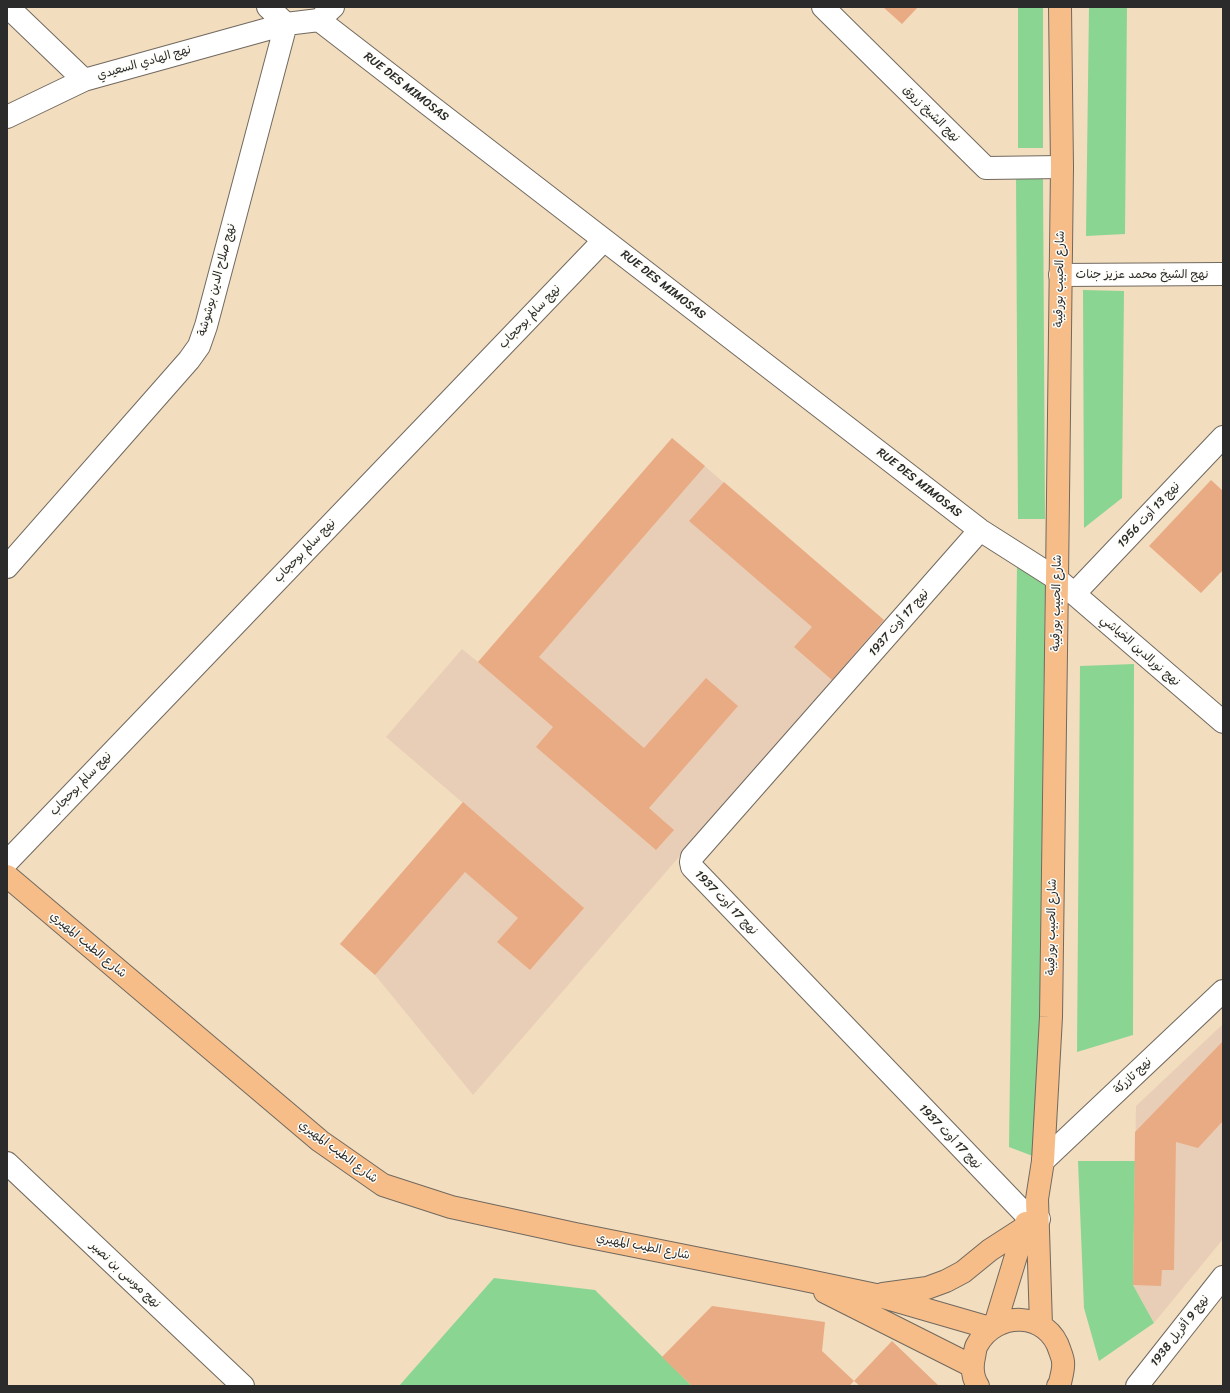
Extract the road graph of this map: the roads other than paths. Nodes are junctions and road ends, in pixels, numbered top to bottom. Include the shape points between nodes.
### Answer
1 (8, 7) edge
2 (268, 7) edge
3 (822, 7) edge
4 (1060, 7) edge
5 (326, 13) edge
6 (286, 24) junction
7 (84, 80) junction
8 (7, 117) edge
9 (1062, 167) junction
10 (604, 240) junction
11 (1223, 274) edge
12 (1060, 275) junction
13 (1223, 437) edge
14 (980, 530) junction
15 (7, 567) edge
16 (1057, 579) junction
17 (1074, 594) junction
18 (1223, 722) edge
19 (7, 862) edge
20 (7, 876) edge
21 (1223, 991) edge
22 (1043, 1160) junction
23 (7, 1163) edge
24 (1032, 1216) junction
25 (1223, 1277) edge
26 (795, 1278) junction
27 (876, 1295) junction
28 (1041, 1325) junction
29 (993, 1327) junction
30 (975, 1376) edge
31 (1060, 1385) edge
32 (243, 1386) edge
33 (1137, 1386) edge

1 - 7 street
2 - 6 street
3 - 9 street, نهج الشيخ زروق via 986,168
4 - 9 main road, شارع الحبيب بورقيبة
5 - 6 street, RUE DES MIMOSAS
5 - 10 street, RUE DES MIMOSAS
6 - 7 street, نهج الهادي السعيدي
6 - 15 street, نهج صلاح الدين بوشوشة via 199,346
7 - 8 street, نهج الهادي السعيدي
9 - 12 main road, شارع الحبيب بورقيبة
10 - 14 street, RUE DES MIMOSAS
10 - 19 street, نهج سالم بوحجاب
11 - 12 street, نهج الشيخ محمد عزيز جنات
12 - 16 main road, شارع الحبيب بورقيبة
13 - 17 street, نهج 13 أوت 1956
14 - 16 street, RUE DES MIMOSAS
14 - 24 street, نهج 17 أوت 1937 via 692,857 691,862 692,867
16 - 17 street, نهج نورالدين الخياشي
16 - 22 main road, شارع الحبيب بورقيبة via 1051,1017
17 - 18 street, نهج نورالدين الخياشي
20 - 26 main road, شارع الطيب المهيري via 320,1141 383,1185 451,1207
21 - 22 street, نهج تازركة
22 - 24 main road, شارع الحبيب بورقيبة
23 - 32 street, نهج موسى بن نصير
24 - 27 main road via 963,1272 946,1281 927,1288
24 - 28 main road
24 - 29 main road
25 - 33 street, نهج 9 أفريل 1938
26 - 27 main road, شارع الطيب المهيري
26 - 30 main road, شارع الطيب المهيري
27 - 29 main road, شارع الطيب المهيري
28 - 29 main road via 1018,1319
28 - 31 main road via 1057,1341 1064,1362
29 - 30 main road via 976,1345

